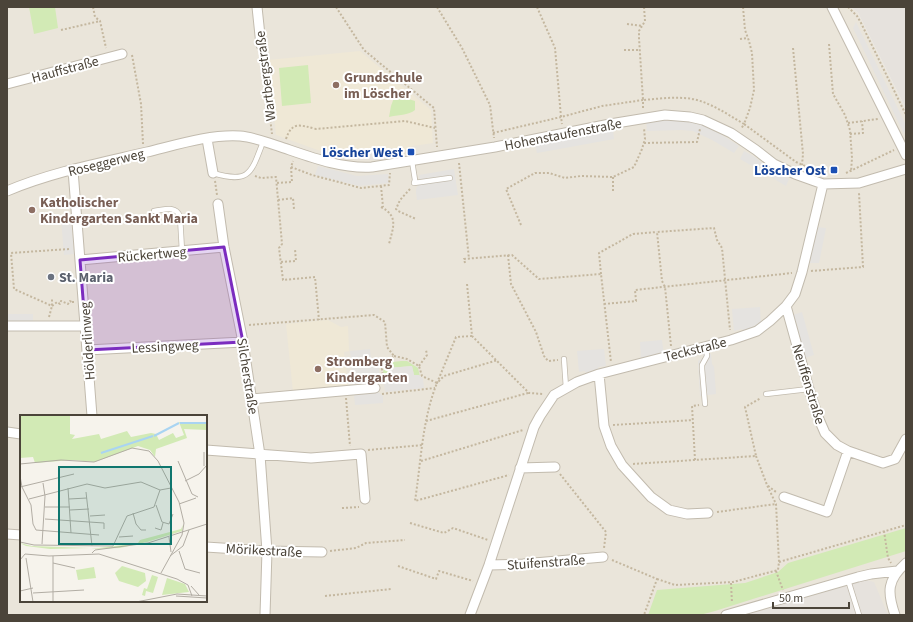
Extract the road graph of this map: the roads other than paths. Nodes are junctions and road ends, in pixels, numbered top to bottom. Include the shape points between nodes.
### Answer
1 (257, 7) edge
2 (832, 7) edge
3 (261, 46) road end
4 (122, 54) dead end
5 (7, 84) edge
6 (207, 138) junction
7 (263, 142) junction
8 (906, 155) edge
9 (412, 161) junction
10 (906, 169) edge
11 (73, 170) junction
12 (214, 173) joint
13 (450, 178) dead end
14 (823, 184) junction
15 (7, 191) edge
16 (218, 204) road end
17 (154, 211) dead end
18 (224, 247) junction
19 (182, 251) junction
20 (80, 260) junction
21 (786, 306) junction
22 (7, 326) edge
23 (85, 326) junction
24 (243, 342) junction
25 (706, 346) junction
26 (87, 350) junction
27 (564, 359) road end
28 (599, 374) junction
29 (375, 388) road end
30 (566, 388) junction
31 (809, 389) junction
32 (766, 394) road end
33 (252, 399) junction
34 (705, 404) road end
35 (92, 415) edge
36 (7, 432) edge
37 (20, 434) edge
38 (906, 439) edge
39 (207, 450) edge
40 (848, 451) junction
41 (260, 455) junction
42 (554, 467) road end
43 (520, 471) junction
44 (784, 498) road end
45 (365, 499) road end
46 (708, 513) road end
47 (7, 534) edge
48 (20, 535) edge
49 (207, 546) edge
50 (267, 551) junction
51 (322, 552) road end
52 (604, 557) road end
53 (906, 564) edge
54 (489, 565) junction
55 (897, 571) junction
56 (848, 580) junction
57 (265, 615) edge
58 (470, 615) edge
59 (726, 615) edge
60 (859, 615) edge
61 (895, 615) edge

1 - 3 street, Wartbergstraße
2 - 8 street
4 - 5 street, Hauffstraße
6 - 7 street, Hohenstaufenstraße via 239,136
6 - 11 street, Roseggerweg
6 - 12 street
7 - 9 street, Hohenstaufenstraße via 353,167 378,167
7 - 12 lane via 251,171 245,176 236,178
9 - 13 lane via 414,183
9 - 14 street, Hohenstaufenstraße via 644,118 690,117 703,120 736,137 774,164
10 - 14 street, Hohenstaufenstraße via 859,183
11 - 15 street, Roseggerweg
11 - 20 street, Hölderlinweg via 76,248
14 - 21 street, Teckstraße via 802,272 795,294
16 - 18 street, Silcherstraße
17 - 19 lane via 178,211
18 - 19 street, Rückertweg
18 - 24 street, Silcherstraße
19 - 20 street, Rückertweg
20 - 23 street, Hölderlinweg
21 - 25 street, Teckstraße via 756,331
21 - 31 street, Neuffenstraße
22 - 23 street
23 - 26 street, Hölderlinweg
24 - 26 street, Lessingweg
24 - 33 street, Silcherstraße
25 - 28 street, Teckstraße
25 - 34 lane via 707,356 702,365
26 - 35 street, Hölderlinweg
27 - 30 lane
28 - 30 street, Teckstraße
28 - 46 street via 604,426 611,446 622,465 652,497 669,510 687,514
29 - 33 street
30 - 43 street, Teckstraße via 554,395 540,416
31 - 32 lane
31 - 40 street, Neuffenstraße via 825,434
33 - 41 street, Silcherstraße
36 - 37 street
38 - 40 street, Neuffenstraße via 895,459 883,463
39 - 41 street
40 - 44 street via 827,512
41 - 45 street via 311,458 361,454
41 - 50 street, Silcherstraße
42 - 43 street
43 - 54 street, Teckstraße
47 - 48 street
49 - 50 street, Mörikestraße
50 - 51 street, Mörikestraße
50 - 57 street, Silcherstraße
52 - 54 street, Stuifenstraße
53 - 55 street
54 - 58 street, Teckstraße
55 - 56 street
55 - 61 street via 889,591
56 - 59 street
56 - 60 lane

